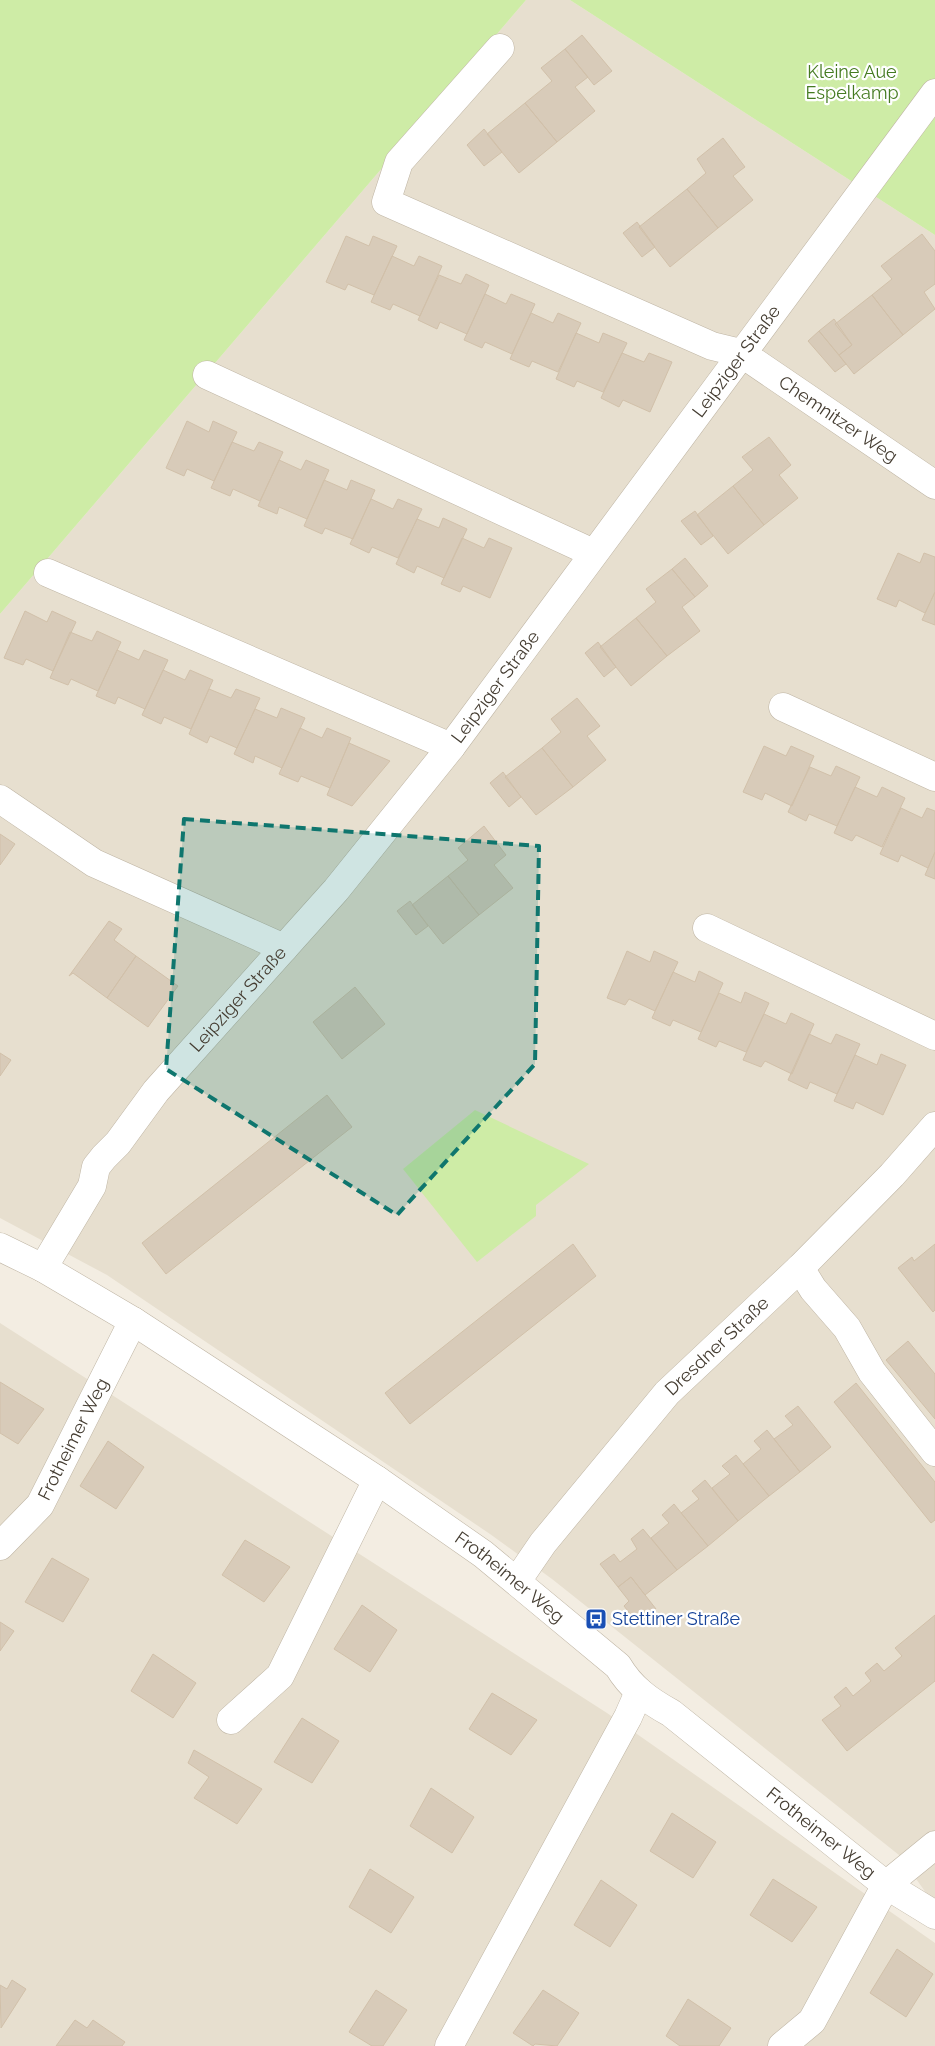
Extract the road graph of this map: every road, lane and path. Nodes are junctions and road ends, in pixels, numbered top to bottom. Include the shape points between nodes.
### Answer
1 (500, 48) dead end
2 (935, 93) edge
3 (741, 353) junction
4 (208, 375) dead end
5 (935, 485) edge
6 (593, 552) junction
7 (48, 573) dead end
8 (782, 707) dead end
9 (451, 747) junction
10 (935, 777) edge
11 (0, 799) edge
12 (707, 928) dead end
13 (284, 948) junction
14 (935, 1036) edge
15 (935, 1126) edge
16 (0, 1247) edge
17 (43, 1268) junction
18 (800, 1268) junction
19 (134, 1321) junction
20 (935, 1452) edge
21 (377, 1480) junction
22 (0, 1546) edge
23 (517, 1581) junction
24 (639, 1692) junction
25 (231, 1720) dead end
26 (935, 1845) edge
27 (886, 1885) junction
28 (935, 1915) edge
29 (449, 2046) edge
30 (782, 2046) edge

1 - 3 street via 399,162 386,202 712,346
2 - 3 street, Leipziger Straße
3 - 5 street, Chemnitzer Weg
3 - 6 street, Leipziger Straße
4 - 6 street
6 - 9 street, Leipziger Straße
7 - 9 street
8 - 10 street
9 - 13 street, Leipziger Straße via 336,890
11 - 13 street via 94,863
12 - 14 street
13 - 17 street, Leipziger Straße via 156,1091 96,1167 92,1186
15 - 18 street, Dresdner Straße via 892,1175
16 - 17 street, Frotheimer Weg
17 - 19 street, Frotheimer Weg
18 - 20 street via 813,1289 847,1328 872,1372
18 - 23 street, Dresdner Straße via 668,1393 543,1543
19 - 21 street, Frotheimer Weg
19 - 22 street, Frotheimer Weg via 40,1505
21 - 23 street, Frotheimer Weg via 484,1554
21 - 25 street via 280,1676
23 - 24 street, Frotheimer Weg via 618,1666
24 - 27 street, Frotheimer Weg via 671,1713
24 - 29 street
26 - 27 street
27 - 28 street, Frotheimer Weg
27 - 30 street via 812,2021

